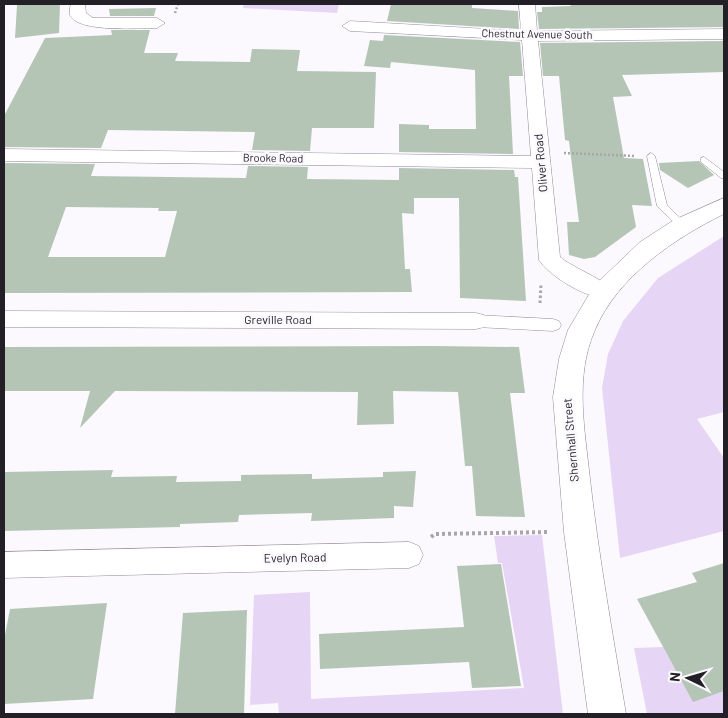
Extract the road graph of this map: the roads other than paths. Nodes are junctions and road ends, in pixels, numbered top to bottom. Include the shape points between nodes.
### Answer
1 (78, 4) edge
2 (527, 4) edge
3 (157, 23) dead end
4 (350, 26) dead end
5 (724, 34) edge
6 (531, 36) junction
7 (4, 155) edge
8 (651, 156) dead end
9 (541, 157) junction
10 (704, 160) dead end
11 (724, 176) edge
12 (724, 205) edge
13 (682, 225) junction
14 (603, 292) junction
15 (4, 319) edge
16 (476, 321) joint
17 (546, 324) road end
18 (409, 555) road end
19 (4, 566) edge
20 (607, 714) edge

1 - 3 street via 78,15 88,22
2 - 6 street, Oliver Road
4 - 6 street, Chestnut Avenue South
5 - 6 street, Chestnut Avenue South
6 - 9 street, Oliver Road
7 - 9 street, Brooke Road
8 - 13 lane via 662,206
9 - 14 street, Oliver Road via 550,260 576,280
10 - 11 lane
12 - 13 street, Shernhall Street
13 - 14 street, Shernhall Street via 649,248
14 - 20 street, Shernhall Street via 582,330 567,397 580,532
15 - 16 street, Greville Road
16 - 17 street, Greville Road
18 - 19 street, Evelyn Road

